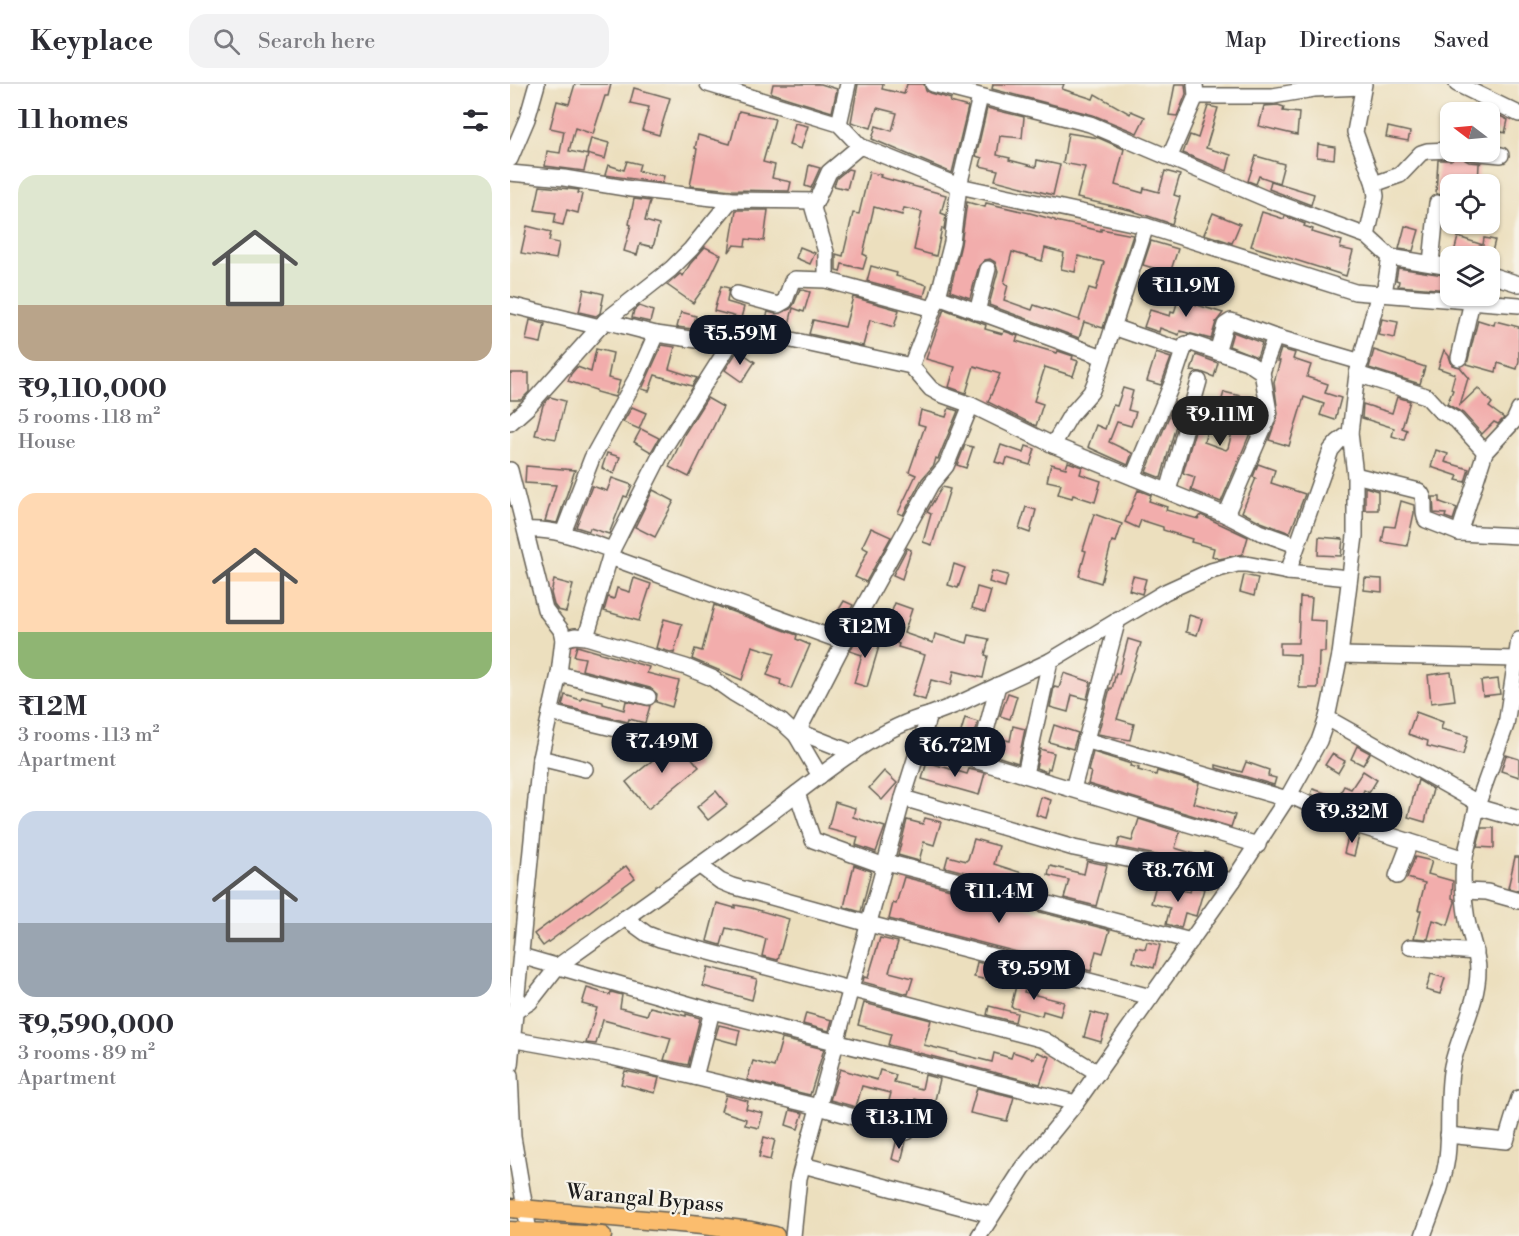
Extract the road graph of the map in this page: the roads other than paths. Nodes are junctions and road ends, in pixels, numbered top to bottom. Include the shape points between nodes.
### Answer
1 (537, 84) edge
2 (708, 84) edge
3 (848, 84) edge
4 (933, 84) edge
5 (1457, 84) edge
6 (1363, 85) edge
7 (1196, 90) edge
8 (980, 97) junction
9 (1519, 114) edge
10 (839, 124) junction
11 (860, 146) junction
12 (1440, 151) edge
13 (1170, 156) junction
14 (510, 159) edge
15 (510, 173) edge
16 (1374, 184) junction
17 (959, 186) junction
18 (731, 200) junction
19 (816, 201) junction
20 (1437, 203) dead end
21 (1146, 226) junction
22 (1367, 236) junction
23 (1390, 257) junction
24 (1431, 263) junction
25 (1440, 265) edge
26 (988, 269) dead end
27 (1500, 278) edge
28 (826, 280) junction
29 (1519, 284) edge
30 (1382, 293) junction
31 (737, 294) dead end
32 (1440, 298) edge
33 (935, 303) junction
34 (1500, 303) edge
35 (510, 305) edge
36 (1519, 305) edge
37 (1471, 306) edge
38 (977, 312) junction
39 (603, 324) junction
40 (1113, 327) junction
41 (656, 334) junction
42 (1275, 337) junction
43 (730, 344) junction
44 (1183, 351) junction
45 (1216, 352) junction
46 (1103, 357) junction
47 (1459, 358) dead end
48 (911, 366) junction
49 (1359, 368) junction
50 (1262, 372) junction
51 (1199, 381) dead end
52 (971, 405) junction
53 (1519, 410) edge
54 (510, 423) edge
55 (1350, 433) junction
56 (1053, 445) junction
57 (1485, 452) junction
58 (510, 470) edge
59 (1355, 476) junction
60 (1133, 477) junction
61 (1168, 491) junction
62 (1226, 515) junction
63 (526, 530) junction
64 (563, 533) junction
65 (1459, 533) junction
66 (1519, 536) edge
67 (1296, 545) junction
68 (611, 553) junction
69 (1288, 572) junction
70 (1349, 578) junction
71 (1118, 619) junction
72 (586, 637) junction
73 (563, 639) junction
74 (844, 642) junction
75 (1518, 648) edge
76 (1340, 655) junction
77 (1050, 661) junction
78 (559, 674) junction
79 (998, 685) junction
80 (648, 697) dead end
81 (550, 713) junction
82 (929, 715) junction
83 (1327, 718) junction
84 (628, 732) dead end
85 (797, 733) junction
86 (924, 733) junction
87 (1085, 740) junction
88 (853, 753) junction
89 (540, 758) junction
90 (978, 761) junction
91 (585, 769) dead end
92 (1025, 774) junction
93 (820, 777) junction
94 (1073, 789) junction
95 (797, 793) junction
96 (1288, 797) junction
97 (903, 798) junction
98 (1477, 805) junction
99 (1519, 819) edge
100 (1410, 842) junction
101 (1258, 845) junction
102 (1465, 859) junction
103 (885, 864) junction
104 (699, 865) junction
105 (1397, 876) dead end
106 (1233, 881) junction
107 (1464, 891) junction
108 (1519, 901) edge
109 (624, 918) junction
110 (869, 924) junction
111 (1191, 941) junction
112 (1410, 947) dead end
113 (1476, 952) junction
114 (521, 956) junction
115 (558, 966) junction
116 (850, 990) junction
117 (1152, 997) junction
118 (514, 1004) edge
119 (711, 1011) junction
120 (512, 1039) edge
121 (836, 1043) junction
122 (510, 1065) edge
123 (1098, 1073) junction
124 (510, 1075) edge
125 (695, 1077) junction
126 (1519, 1098) edge
127 (1076, 1103) junction
128 (819, 1107) junction
129 (907, 1132) dead end
130 (1448, 1136) junction
131 (803, 1165) junction
132 (517, 1209) edge
133 (992, 1215) junction
134 (510, 1231) edge
135 (529, 1232) junction
136 (602, 1236) edge
137 (775, 1236) edge
138 (793, 1236) edge
139 (978, 1236) edge
140 (1423, 1236) edge

1 - 14 street
2 - 10 street
3 - 10 street
4 - 8 street
5 - 9 street
6 - 7 street via 1273,96
6 - 16 street via 1355,132
7 - 13 street
8 - 13 street via 1090,124
8 - 17 street
10 - 11 street
11 - 17 street
11 - 19 street via 829,172
12 - 16 street via 1421,153 1400,175
13 - 22 street via 1269,200
15 - 18 street
16 - 22 street via 1376,196
17 - 21 street
17 - 33 street via 952,242
18 - 19 street
18 - 39 street via 671,269
19 - 28 street via 813,208 826,252
20 - 24 street
21 - 30 street via 1355,292
21 - 40 street
22 - 23 street
23 - 24 street
23 - 30 street
24 - 25 street
26 - 38 street
27 - 29 street
28 - 31 street via 795,279 785,301 778,305
28 - 33 street
30 - 32 street
30 - 49 street
33 - 38 street
33 - 48 street
34 - 36 street
35 - 39 street
37 - 47 street
38 - 46 street
39 - 41 street
39 - 54 street
40 - 44 street
40 - 46 street
41 - 43 street
41 - 64 street via 592,458
42 - 45 street via 1228,322
42 - 49 street
42 - 50 street
43 - 48 street via 775,337
43 - 68 street via 664,448
44 - 45 street via 1191,343
44 - 60 street
45 - 50 street via 1247,362
46 - 56 street via 1091,392 1070,416
48 - 52 street via 931,388
49 - 55 street
49 - 57 street via 1426,396 1456,420
50 - 62 street via 1269,416
51 - 61 street
52 - 56 street
52 - 74 street via 946,466 931,484
53 - 57 street via 1514,421
55 - 59 street
55 - 67 street via 1331,450
56 - 60 street
57 - 65 street
58 - 63 street
59 - 65 street via 1419,491 1425,499 1426,520
59 - 70 street via 1355,536
60 - 61 street
61 - 62 street
62 - 67 street
63 - 64 street
63 - 73 street via 545,609
64 - 68 street
65 - 66 street
67 - 69 street
68 - 72 street
68 - 74 street
69 - 70 street
69 - 71 street via 1246,564 1229,566 1192,579
70 - 76 street
71 - 77 street
71 - 87 street
72 - 73 street
72 - 85 street via 697,670
73 - 78 street
74 - 85 street
75 - 76 street
75 - 98 street via 1506,725
76 - 83 street
77 - 79 street
77 - 92 street
78 - 80 street
78 - 81 street
79 - 82 street
79 - 90 street
81 - 84 street
81 - 89 street
82 - 86 street
82 - 88 street via 896,726
83 - 96 street via 1319,741
83 - 98 street
85 - 88 street
85 - 93 street
86 - 90 street
86 - 97 street
87 - 94 street
87 - 96 street
88 - 93 street
89 - 91 street
89 - 114 street
90 - 92 street
92 - 94 street
93 - 95 street
94 - 101 street
95 - 103 street via 813,840
95 - 104 street
96 - 100 street
96 - 101 street
97 - 103 street
97 - 106 street via 1074,849
98 - 99 street
98 - 102 street
100 - 102 street
100 - 105 street
101 - 106 street
102 - 107 street
103 - 110 street
103 - 111 street
104 - 109 street
104 - 110 street via 726,884
106 - 111 street
107 - 108 street via 1487,892
107 - 113 street
109 - 115 street
109 - 116 street via 660,939
110 - 116 street
110 - 117 street
111 - 117 street
112 - 113 street
113 - 130 street via 1474,999 1450,1080
114 - 115 street
114 - 118 street
115 - 118 street via 530,1002
115 - 119 street
116 - 121 street
116 - 123 street via 1044,1040
117 - 123 street
118 - 120 street
119 - 121 street
119 - 125 street
120 - 122 street
120 - 125 street
121 - 127 street
121 - 128 street
123 - 127 street
124 - 132 street
125 - 128 street
126 - 130 street via 1506,1141
127 - 133 street via 1023,1168
128 - 129 street
128 - 131 street
130 - 140 street via 1443,1178
131 - 133 street
131 - 138 street
132 - 135 street
132 - 137 main road, Warangal Bypass via 702,1225
133 - 139 street
134 - 135 main road, Warangal Bypass
135 - 136 main road, Warangal Bypass

